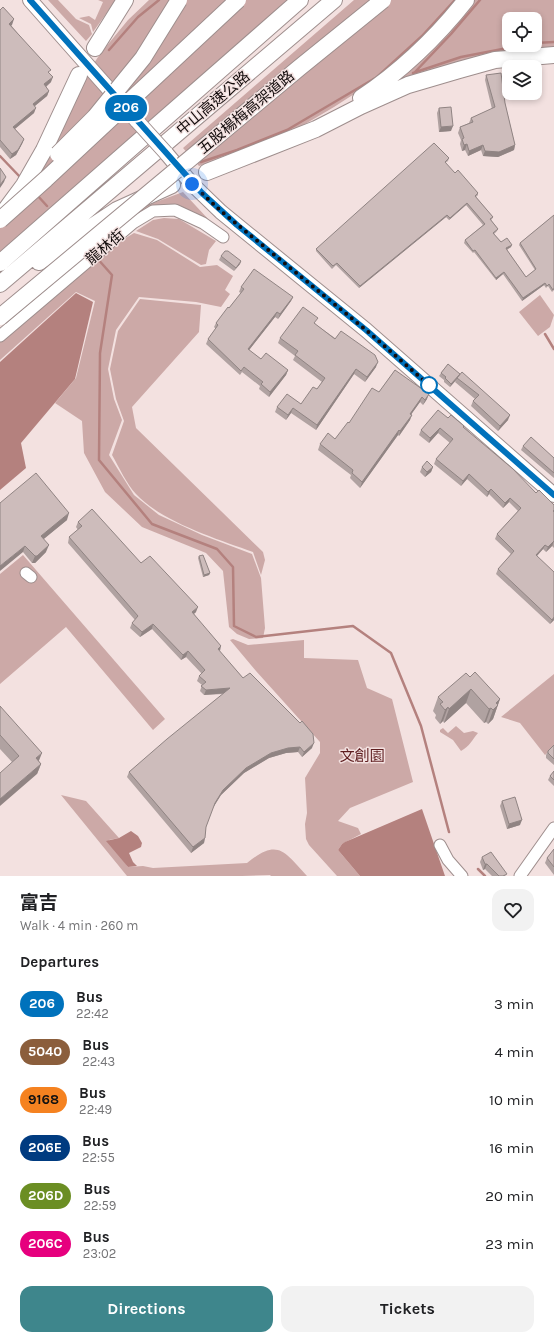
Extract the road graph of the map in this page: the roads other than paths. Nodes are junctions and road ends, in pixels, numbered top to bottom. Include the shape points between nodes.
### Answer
1 (30, 0) edge
2 (125, 0) edge
3 (136, 0) edge
4 (179, 0) edge
5 (238, 0) edge
6 (300, 0) edge
7 (334, 0) edge
8 (383, 0) edge
9 (466, 0) edge
10 (104, 32) junction
11 (95, 48) dead end
12 (554, 55) edge
13 (79, 75) dead end
14 (294, 137) junction
15 (207, 172) dead end
16 (172, 185) dead end
17 (0, 214) edge
18 (0, 218) edge
19 (223, 237) dead end
20 (0, 263) edge
21 (0, 284) edge
22 (0, 289) edge
23 (0, 317) edge
24 (0, 336) edge
25 (554, 495) edge
26 (554, 828) edge
27 (440, 846) dead end
28 (462, 876) edge
29 (520, 876) edge

1 - 25 main road, bridge via 192,184 222,212 351,317
2 - 10 highway
3 - 10 highway
4 - 17 highway, bridge via 143,58 95,117
5 - 18 highway, bridge via 46,179
6 - 20 highway, 中山高速公路
7 - 21 highway, 中山高速公路
8 - 23 highway, 五股楊梅高架道路, bridge
9 - 14 highway via 419,52 384,83 344,110
10 - 11 highway
12 - 14 highway via 495,60 408,85
13 - 18 highway via 44,150 24,185
14 - 15 highway
16 - 22 highway via 117,210
19 - 24 street, 龍林街 via 203,222 175,210 154,211 133,223
26 - 29 street
27 - 28 street

